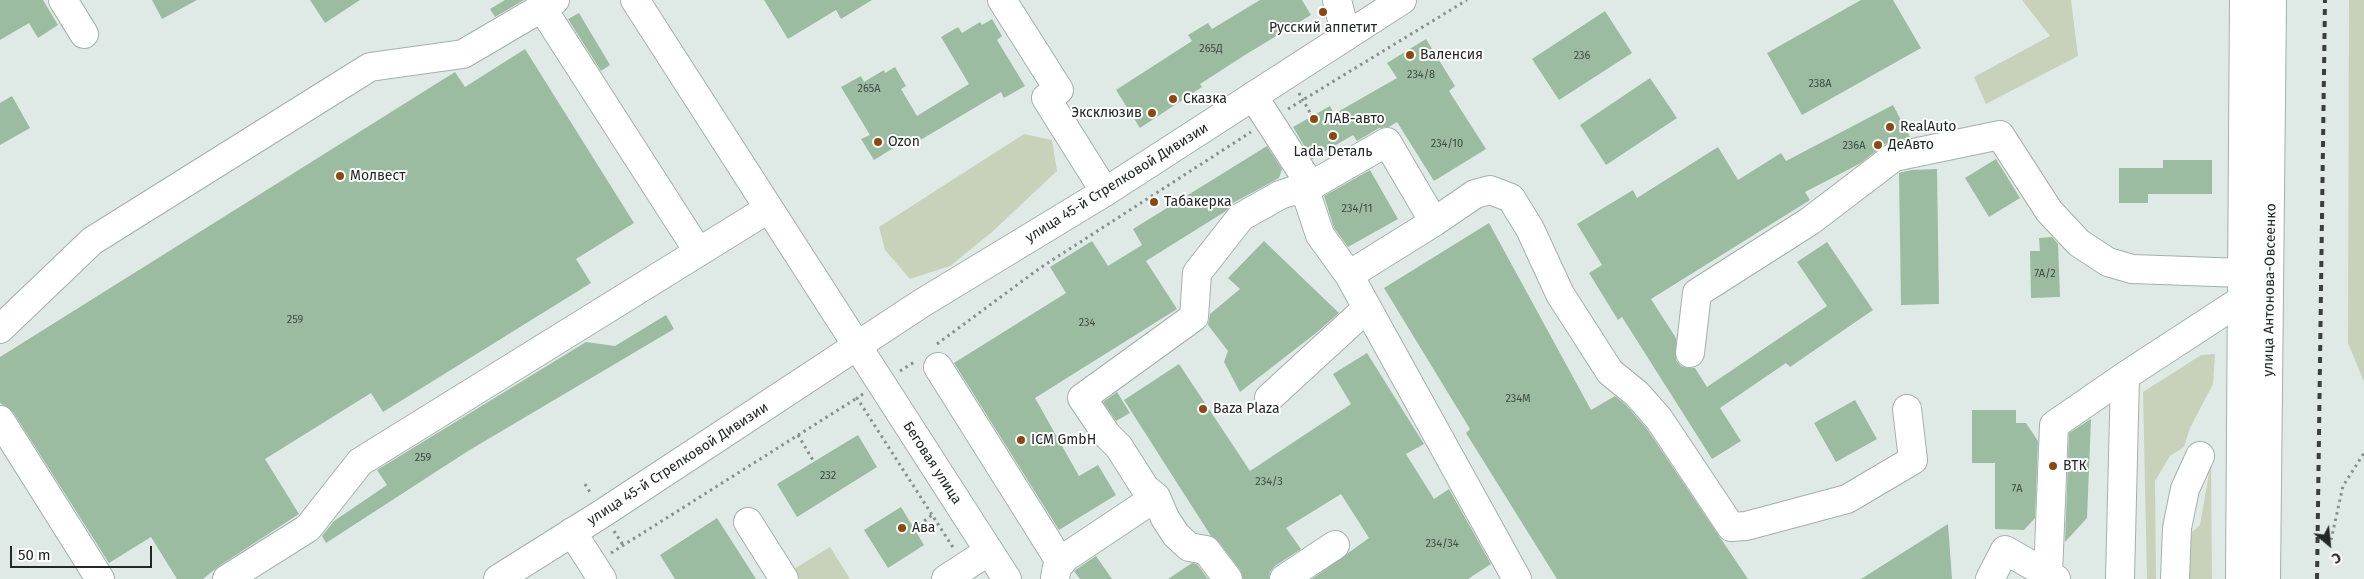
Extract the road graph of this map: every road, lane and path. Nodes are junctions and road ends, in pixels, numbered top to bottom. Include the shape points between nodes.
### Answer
1 (63, 0) edge
2 (635, 0) edge
3 (1002, 0) edge
4 (1337, 0) edge
5 (1402, 0) edge
6 (1467, 0) edge
7 (2244, 0) edge
8 (2272, 0) edge
9 (549, 4) edge
10 (84, 34) dead end
11 (1346, 36) junction
12 (1253, 96) junction
13 (1269, 121) junction
14 (1105, 192) junction
15 (1307, 192) junction
16 (768, 209) junction
17 (1434, 222) junction
18 (698, 251) junction
19 (1349, 275) junction
20 (2243, 286) junction
21 (1367, 308) junction
22 (0, 329) edge
23 (857, 347) junction
24 (1690, 353) dead end
25 (935, 358) joint
26 (2125, 376) junction
27 (857, 398) dead end
28 (1268, 398) dead end
29 (1908, 409) dead end
30 (0, 420) edge
31 (798, 435) junction
32 (2364, 453) edge
33 (2200, 456) dead end
34 (814, 462) dead end
35 (1156, 498) junction
36 (932, 515) dead end
37 (748, 522) dead end
38 (914, 528) dead end
39 (572, 532) junction
40 (2331, 540) dead end
41 (1335, 545) dead end
42 (989, 551) junction
43 (597, 572) edge
44 (1059, 572) edge
45 (1510, 576) edge
46 (2052, 577) edge
47 (100, 579) edge
48 (228, 579) edge
49 (498, 579) edge
50 (784, 579) edge
51 (946, 579) edge
52 (1007, 579) edge
53 (1228, 579) edge
54 (1284, 579) edge
55 (1990, 579) edge
56 (2120, 579) edge
57 (2175, 579) edge
58 (2240, 579) edge
59 (2266, 579) edge

1 - 10 main road
2 - 16 main road
3 - 14 main road via 1059,90 1046,98
4 - 11 main road
5 - 11 main road, улица 45-й Стрелковой Дивизии
6 - 13 path
7 - 20 main road, улица Антонова-Овсеенко
8 - 59 main road, улица Антонова-Овсеенко
9 - 18 main road
9 - 22 main road via 463,54 370,67 92,241
11 - 12 main road, улица 45-й Стрелковой Дивизии
12 - 13 main road
12 - 14 main road, улица 45-й Стрелковой Дивизии
13 - 15 main road via 1306,178
13 - 25 path via 1040,268
14 - 23 main road, улица 45-й Стрелковой Дивизии via 922,303
15 - 17 main road via 1387,142
15 - 19 main road via 1320,235
15 - 35 main road via 1295,190 1280,195 1241,218 1197,273 1194,317 1082,398 1107,435 1120,447 1145,488
16 - 18 main road
16 - 23 main road
17 - 19 main road
17 - 29 main road via 1475,194 1490,190 1511,198 1530,229 1560,294 1610,372 1637,394 1659,419 1731,527 1847,500 1913,460
18 - 48 main road via 360,462 308,528
19 - 21 main road
20 - 24 main road via 2132,269 2108,262 2079,243 2050,211 2000,135 1894,157 1810,221 1697,293
20 - 26 main road
20 - 58 main road, улица Антонова-Овсеенко
21 - 28 main road
21 - 45 main road
23 - 39 main road, улица 45-й Стрелковой Дивизии
23 - 42 main road, Беговая улица
25 - 44 main road
26 - 46 main road via 2054,425
26 - 56 main road
27 - 31 path
30 - 47 main road
31 - 34 path
31 - 43 path
32 - 40 path via 2343,486
33 - 57 main road via 2185,489 2177,528
35 - 44 main road via 1073,552
35 - 53 main road via 1176,535 1189,546 1206,550
36 - 38 path
37 - 50 main road
39 - 43 main road
39 - 49 main road, улица 45-й Стрелковой Дивизии
41 - 54 main road
42 - 51 main road
42 - 52 main road, Беговая улица
46 - 55 main road via 2005,550

